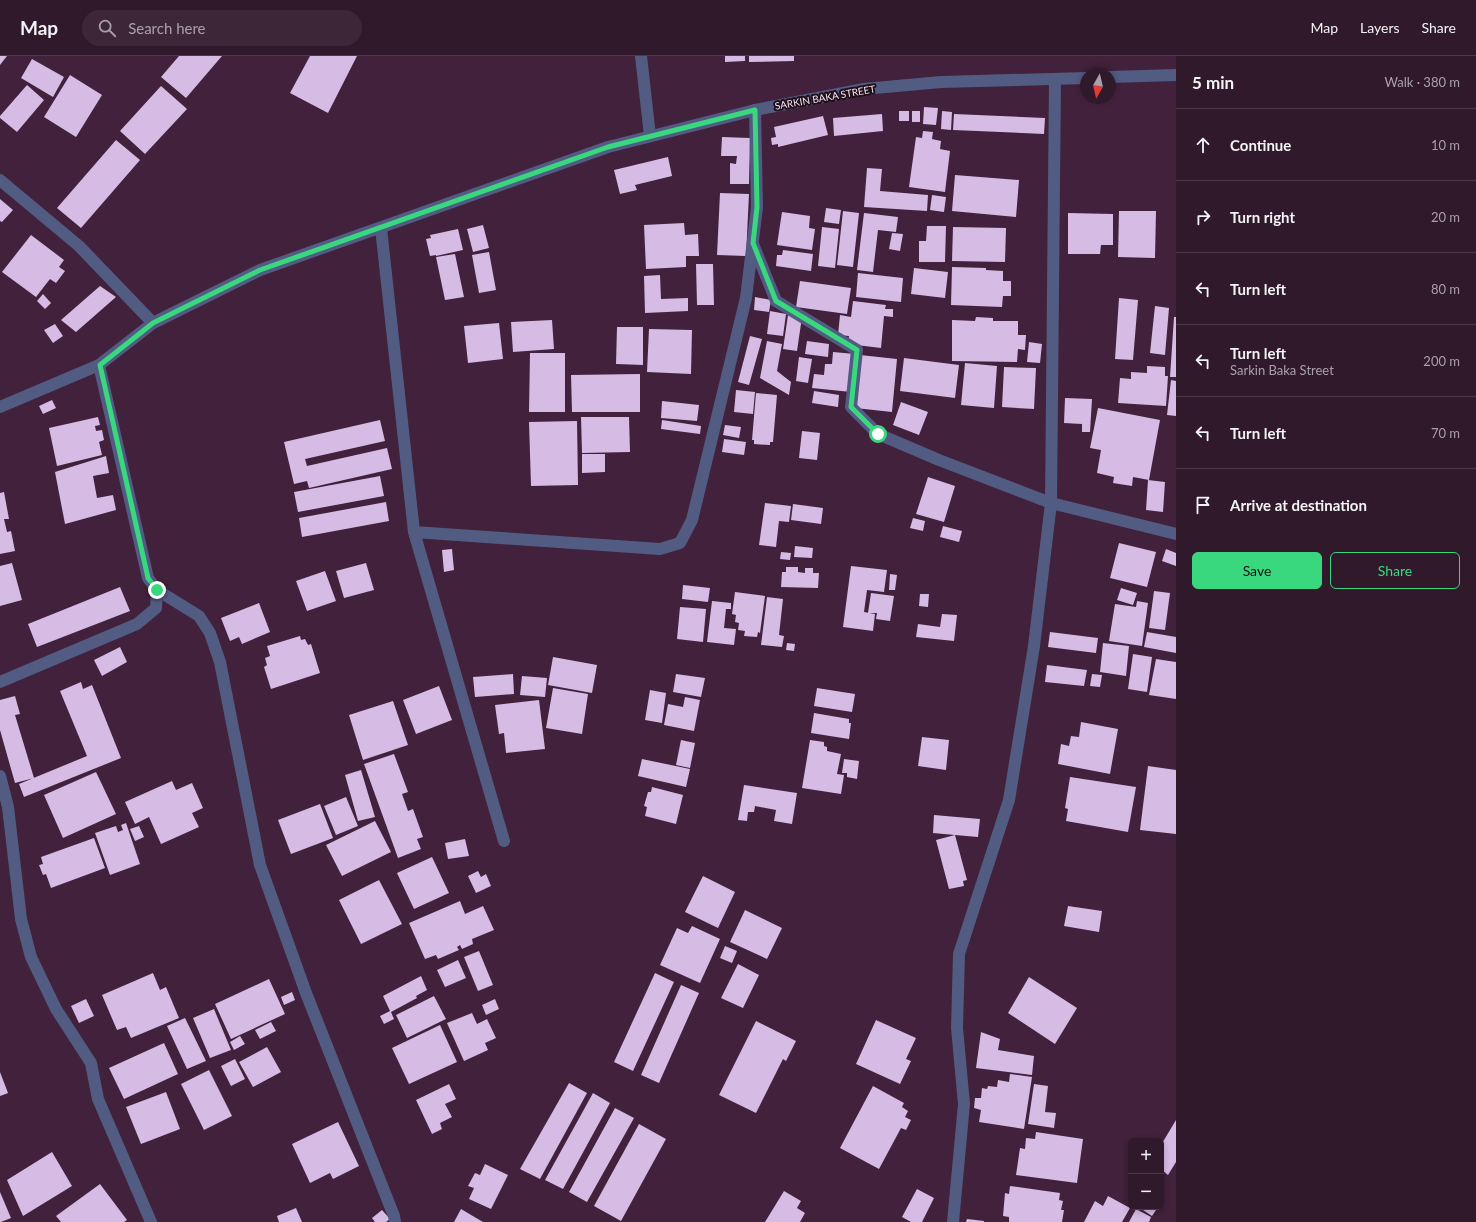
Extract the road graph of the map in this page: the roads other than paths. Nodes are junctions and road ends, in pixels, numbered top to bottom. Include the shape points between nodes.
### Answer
1 (641, 56) edge
2 (1176, 75) edge
3 (1116, 77) edge
4 (1080, 78) edge
5 (1055, 79) junction
6 (755, 110) junction
7 (650, 136) junction
8 (0, 180) edge
9 (381, 228) junction
10 (753, 243) junction
11 (153, 323) junction
12 (100, 365) junction
13 (0, 407) edge
14 (1051, 503) junction
15 (414, 532) junction
16 (1176, 534) edge
17 (157, 590) junction
18 (0, 682) edge
19 (0, 776) edge
20 (504, 841) dead end
21 (151, 1222) edge
22 (395, 1222) edge
23 (953, 1222) edge

1 - 7 street
2 - 3 street
4 - 5 street, SARKIN BAKA STREET
5 - 6 street, SARKIN BAKA STREET via 940,82 864,89
5 - 14 street
6 - 7 street, SARKIN BAKA STREET
6 - 10 street via 757,207
7 - 9 street, SARKIN BAKA STREET via 608,147
8 - 11 street via 79,246
9 - 11 street, SARKIN BAKA STREET via 260,270
9 - 15 street
10 - 14 street via 776,301 857,350 851,407 878,434
10 - 15 street via 744,306 692,520 680,543 660,549
11 - 12 street, SARKIN BAKA STREET
12 - 13 street, SARKIN BAKA STREET
12 - 17 street via 148,578
14 - 16 street
14 - 23 street via 1034,646 1009,800 959,954 957,1028 964,1104
15 - 20 street
17 - 18 street via 156,608 137,624
17 - 22 street via 199,616 210,632 220,662 260,864 306,993
19 - 21 street via 8,807 21,919 31,957 56,1009 91,1063 98,1099

